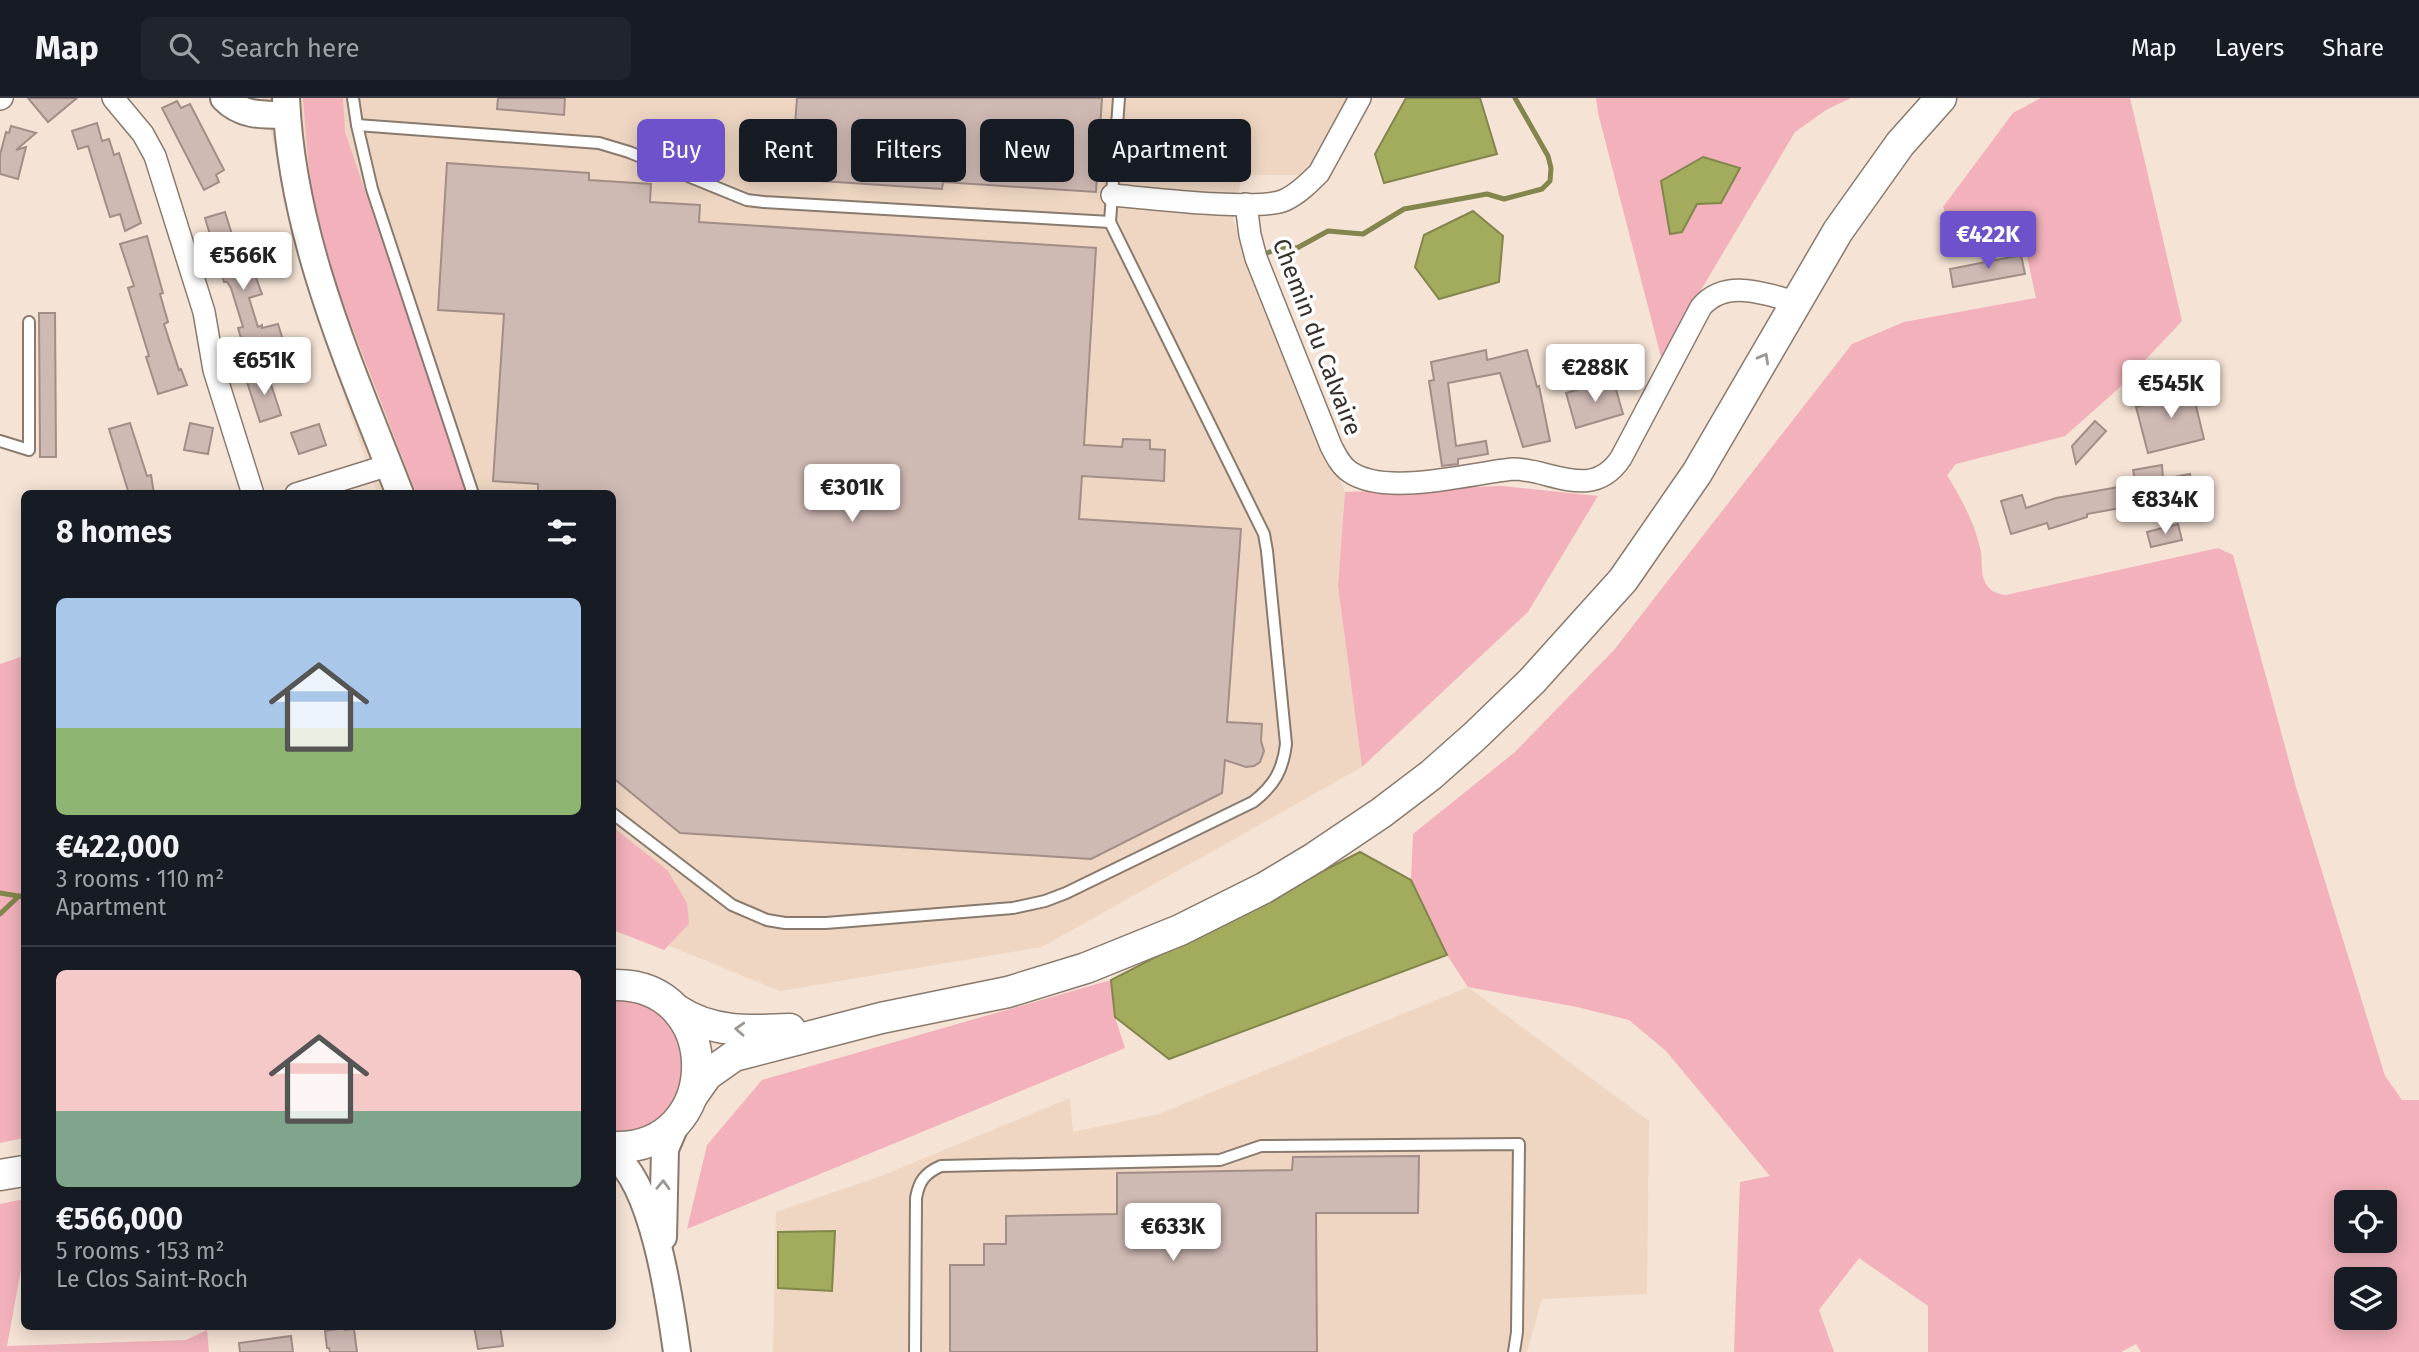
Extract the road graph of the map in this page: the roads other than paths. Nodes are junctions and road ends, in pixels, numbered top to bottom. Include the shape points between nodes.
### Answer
1 (113, 98) edge
2 (224, 98) edge
3 (353, 98) edge
4 (1119, 98) edge
5 (1360, 98) edge
6 (1920, 98) edge
7 (1941, 98) edge
8 (287, 107) edge
9 (357, 125) junction
10 (1112, 195) junction
11 (1246, 204) junction
12 (1110, 222) junction
13 (1786, 299) junction
14 (29, 322) dead end
15 (0, 441) edge
16 (389, 465) junction
17 (252, 490) edge
18 (309, 490) edge
19 (398, 490) edge
20 (472, 490) edge
21 (616, 816) edge
22 (619, 982) edge
23 (676, 1009) junction
24 (881, 1018) junction
25 (693, 1095) junction
26 (677, 1121) junction
27 (616, 1147) edge
28 (616, 1157) edge
29 (21, 1172) edge
30 (0, 1175) edge
31 (665, 1277) junction
32 (677, 1352) edge
33 (915, 1352) edge
34 (1514, 1352) edge

1 - 17 street via 155,156 205,312 211,360
2 - 8 street via 244,112
3 - 9 lane
4 - 10 lane
5 - 11 street via 1327,161 1309,183 1284,200
6 - 13 main road via 1855,174
7 - 13 main road via 1900,144 1814,268
8 - 16 street via 292,164 314,263
9 - 12 lane via 599,143 747,200
9 - 20 lane via 372,189
10 - 11 street
10 - 12 lane
11 - 13 street, Chemin du Calvaire via 1256,258 1331,446 1347,471 1373,481 1420,482 1513,469 1573,481 1601,477 1621,458 1709,298 1734,290
12 - 21 lane via 1264,534 1286,744 1273,784 1253,802 1045,901 1013,908 807,924 767,920 732,905
13 - 24 main road via 1627,557 1573,635 1518,695 1431,775 1265,888 1180,930 1086,968 1007,992
14 - 15 lane via 29,450
16 - 18 street
16 - 19 street
22 - 23 main road via 650,991
24 -> 23 main road via 790,1029 735,1030 700,1023
23 - 25 main road via 693,1035 698,1055
24 - 25 main road via 734,1056 707,1074
25 - 26 main road
26 - 27 main road via 645,1142
31 -> 26 street via 664,1166
28 - 31 street via 639,1189
29 - 30 main road
31 - 32 street
33 - 34 lane via 916,1198 921,1180 941,1166 1220,1160 1261,1146 1519,1144

